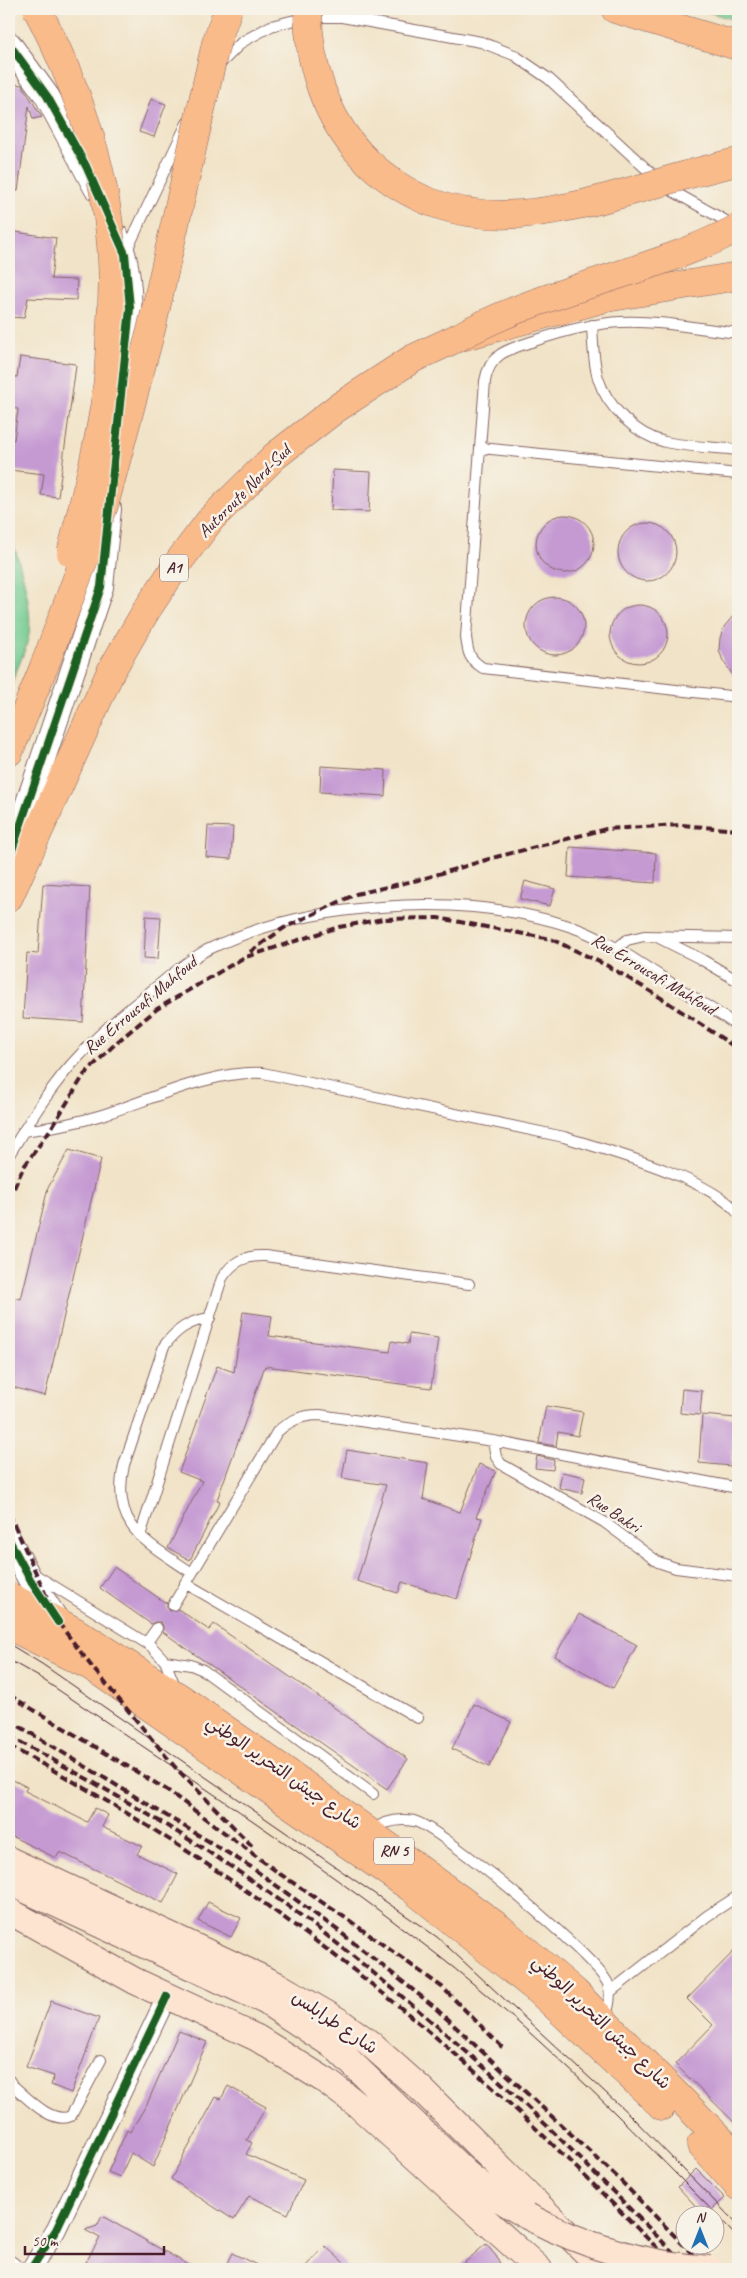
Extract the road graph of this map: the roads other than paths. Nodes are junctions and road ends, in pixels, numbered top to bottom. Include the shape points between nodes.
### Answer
1 (37, 9) edge
2 (228, 9) edge
3 (308, 9) edge
4 (615, 9) edge
5 (738, 46) edge
6 (12, 50) edge
7 (738, 162) edge
8 (738, 228) edge
9 (125, 254) junction
10 (738, 276) edge
11 (592, 325) junction
12 (738, 333) edge
13 (457, 338) junction
14 (481, 448) junction
15 (738, 450) edge
16 (738, 474) edge
17 (45, 664) junction
18 (738, 697) edge
19 (9, 752) edge
20 (9, 859) edge
21 (9, 897) edge
22 (650, 936) junction
23 (738, 938) edge
24 (617, 948) junction
25 (738, 981) edge
26 (738, 1026) edge
27 (23, 1131) junction
28 (9, 1155) edge
29 (738, 1213) edge
30 (469, 1284) dead end
31 (210, 1318) junction
32 (492, 1441) junction
33 (738, 1488) edge
34 (140, 1536) junction
35 (9, 1540) edge
36 (24, 1568) junction
37 (192, 1573) junction
38 (738, 1576) edge
39 (186, 1583) junction
40 (9, 1596) edge
41 (172, 1605) dead end
42 (9, 1626) edge
43 (157, 1628) dead end
44 (64, 1635) junction
45 (146, 1642) junction
46 (165, 1661) junction
47 (178, 1697) junction
48 (418, 1718) dead end
49 (373, 1794) dead end
50 (368, 1832) junction
51 (9, 1860) edge
52 (9, 1882) edge
53 (738, 1896) edge
54 (9, 1911) edge
55 (610, 1992) junction
56 (167, 1996) junction
57 (604, 2021) junction
58 (101, 2060) dead end
59 (9, 2080) edge
60 (738, 2157) edge
61 (738, 2186) edge
62 (9, 2265) edge
63 (14, 2269) edge
64 (31, 2269) edge
65 (539, 2269) edge
66 (603, 2269) edge
67 (710, 2269) edge

1 - 17 highway, bridge via 86,122 106,199 112,261 107,392
2 - 17 highway, bridge via 216,43 152,330 104,506
3 - 7 highway, bridge via 312,59 334,118 353,146 387,177 437,204 470,214 534,214 585,204
4 - 5 highway
6 - 9 street via 47,96 86,166
8 - 9 lane via 667,188 549,79 514,55 481,42 342,18 307,17 270,26 242,42 210,74
8 - 13 highway, bridge via 673,258 487,321
9 - 20 street via 130,308 101,587
10 - 13 highway, bridge via 606,298
11 - 12 lane via 649,323
11 - 14 lane via 512,348 490,364 485,381
11 - 15 lane via 598,378 609,402 630,423 646,435 665,442
13 - 21 highway, Autoroute Nord-Sud / A1 via 412,359 337,408 275,456 211,519 146,611 111,671
14 - 16 lane
14 - 18 lane via 466,637 472,661 483,668 495,670
17 - 19 highway
22 - 23 lane
22 - 24 lane via 632,938
22 - 25 lane via 692,954
24 - 26 lane, Rue Errousafi Mahfoud
24 - 27 lane, Rue Errousafi Mahfoud via 572,927 468,906 432,904 334,910 299,917 206,951 179,969 114,1021 80,1054
27 - 28 lane, Rue Errousafi Mahfoud
27 - 29 lane via 100,1116 224,1076 263,1073 564,1137 605,1149 695,1184 715,1194
30 - 31 lane via 255,1255 235,1262 228,1269 222,1278
31 - 34 lane
31 - 34 lane via 184,1326 164,1346 124,1465 121,1503 128,1521
32 - 33 lane
32 - 37 lane via 320,1415 296,1418 270,1442
32 - 38 lane, Rue Bakri via 496,1457 502,1464 604,1522 658,1562 676,1568
34 - 37 lane
35 - 36 street
36 - 44 street
36 - 45 lane
37 - 39 lane
39 - 41 lane
39 - 48 lane
40 - 44 highway, شارع جيش التحرير الوطني / RN 5
42 - 44 highway, شارع جيش التحرير الوطني / RN 5
43 - 45 lane
44 - 47 highway, شارع جيش التحرير الوطني / RN 5
44 - 61 highway, شارع جيش التحرير الوطني / RN 5 via 92,1666 342,1838 484,1945 585,2032 675,2118
45 - 46 lane
46 - 47 lane
46 - 49 lane via 203,1670
47 - 50 highway, شارع جيش التحرير الوطني / RN 5
50 - 55 lane via 378,1825 396,1821 426,1826 539,1913 603,1975
50 - 57 highway, شارع جيش التحرير الوطني / RN 5 via 501,1929
51 - 66 main road, شارع طرابلس via 277,1985 339,2021 415,2084
52 - 67 main road, bridge via 288,2015 335,2047 468,2174 527,2216 578,2240 629,2256 669,2265
53 - 55 lane via 699,1922
54 - 56 main road
55 - 57 lane
56 - 64 street via 56,2230
56 - 65 main road via 257,2038 326,2081 358,2105
57 - 60 highway, شارع جيش التحرير الوطني / RN 5
58 - 59 lane via 71,2116 65,2119 54,2118
62 - 63 street

